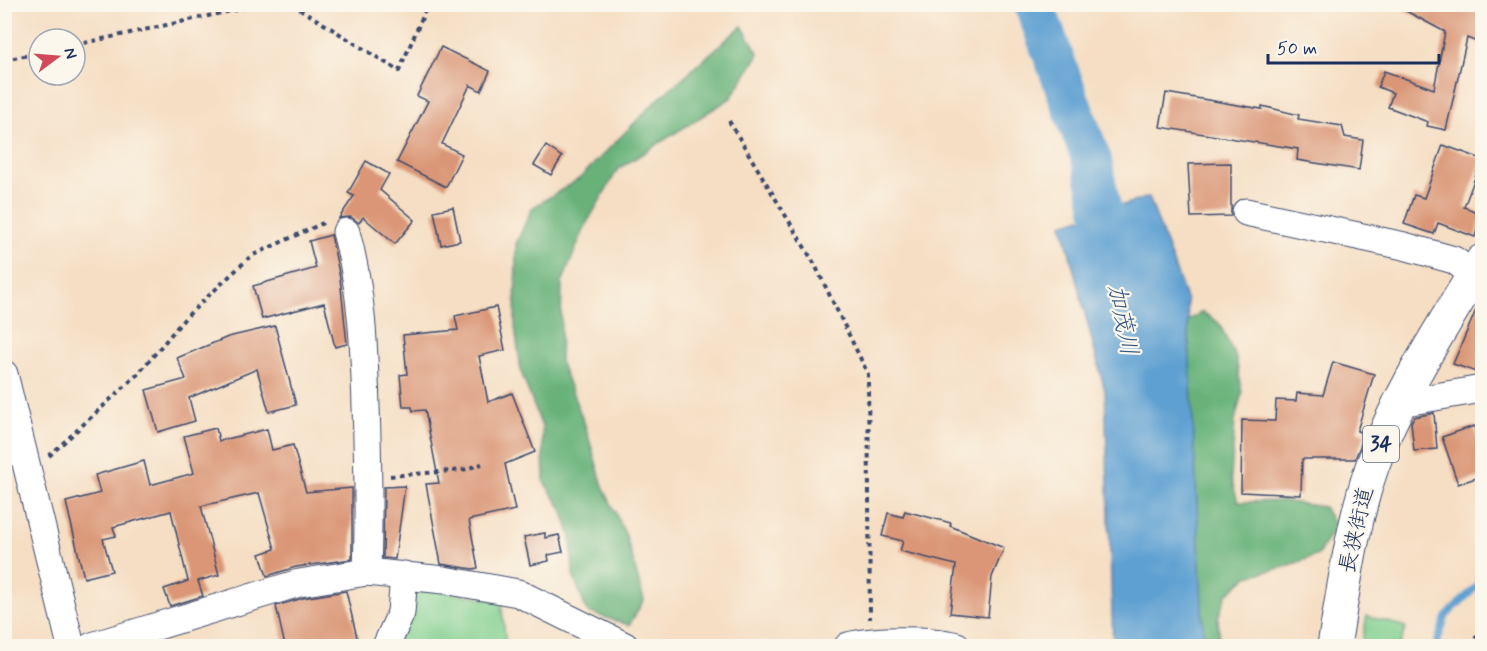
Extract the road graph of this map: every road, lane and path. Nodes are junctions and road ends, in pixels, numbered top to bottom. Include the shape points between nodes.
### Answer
1 (263, 4) edge
2 (292, 4) edge
3 (428, 4) edge
4 (87, 42) edge
5 (27, 55) edge
6 (4, 60) edge
7 (729, 121) dead end
8 (1246, 212) dead end
9 (346, 232) joint
10 (1478, 268) edge
11 (4, 374) edge
12 (1482, 389) edge
13 (1400, 403) junction
14 (482, 464) dead end
15 (30, 472) junction
16 (368, 478) junction
17 (367, 572) junction
18 (404, 575) junction
19 (1482, 629) edge
20 (859, 645) edge
21 (71, 646) edge
22 (92, 646) edge
23 (386, 646) edge
24 (625, 646) edge
25 (957, 646) edge
26 (1334, 646) edge
27 (1470, 646) edge

1 - 4 path
2 - 3 path via 399,71
5 - 6 path
7 - 20 path via 814,263 868,374
8 - 10 street via 1404,246
9 - 15 path via 333,220 251,256 185,318 138,374
9 - 16 street via 358,275 364,340
10 - 13 main road, 長狭街道 / 34
11 - 15 street
12 - 13 street
13 - 26 main road, 長狭街道 / 34 via 1365,490 1347,564
14 - 16 path via 463,470
15 - 21 street
16 - 17 street
17 - 18 street
17 - 22 street via 299,583
18 - 23 street via 401,613
18 - 24 street via 518,593
19 - 27 path
20 - 25 street

